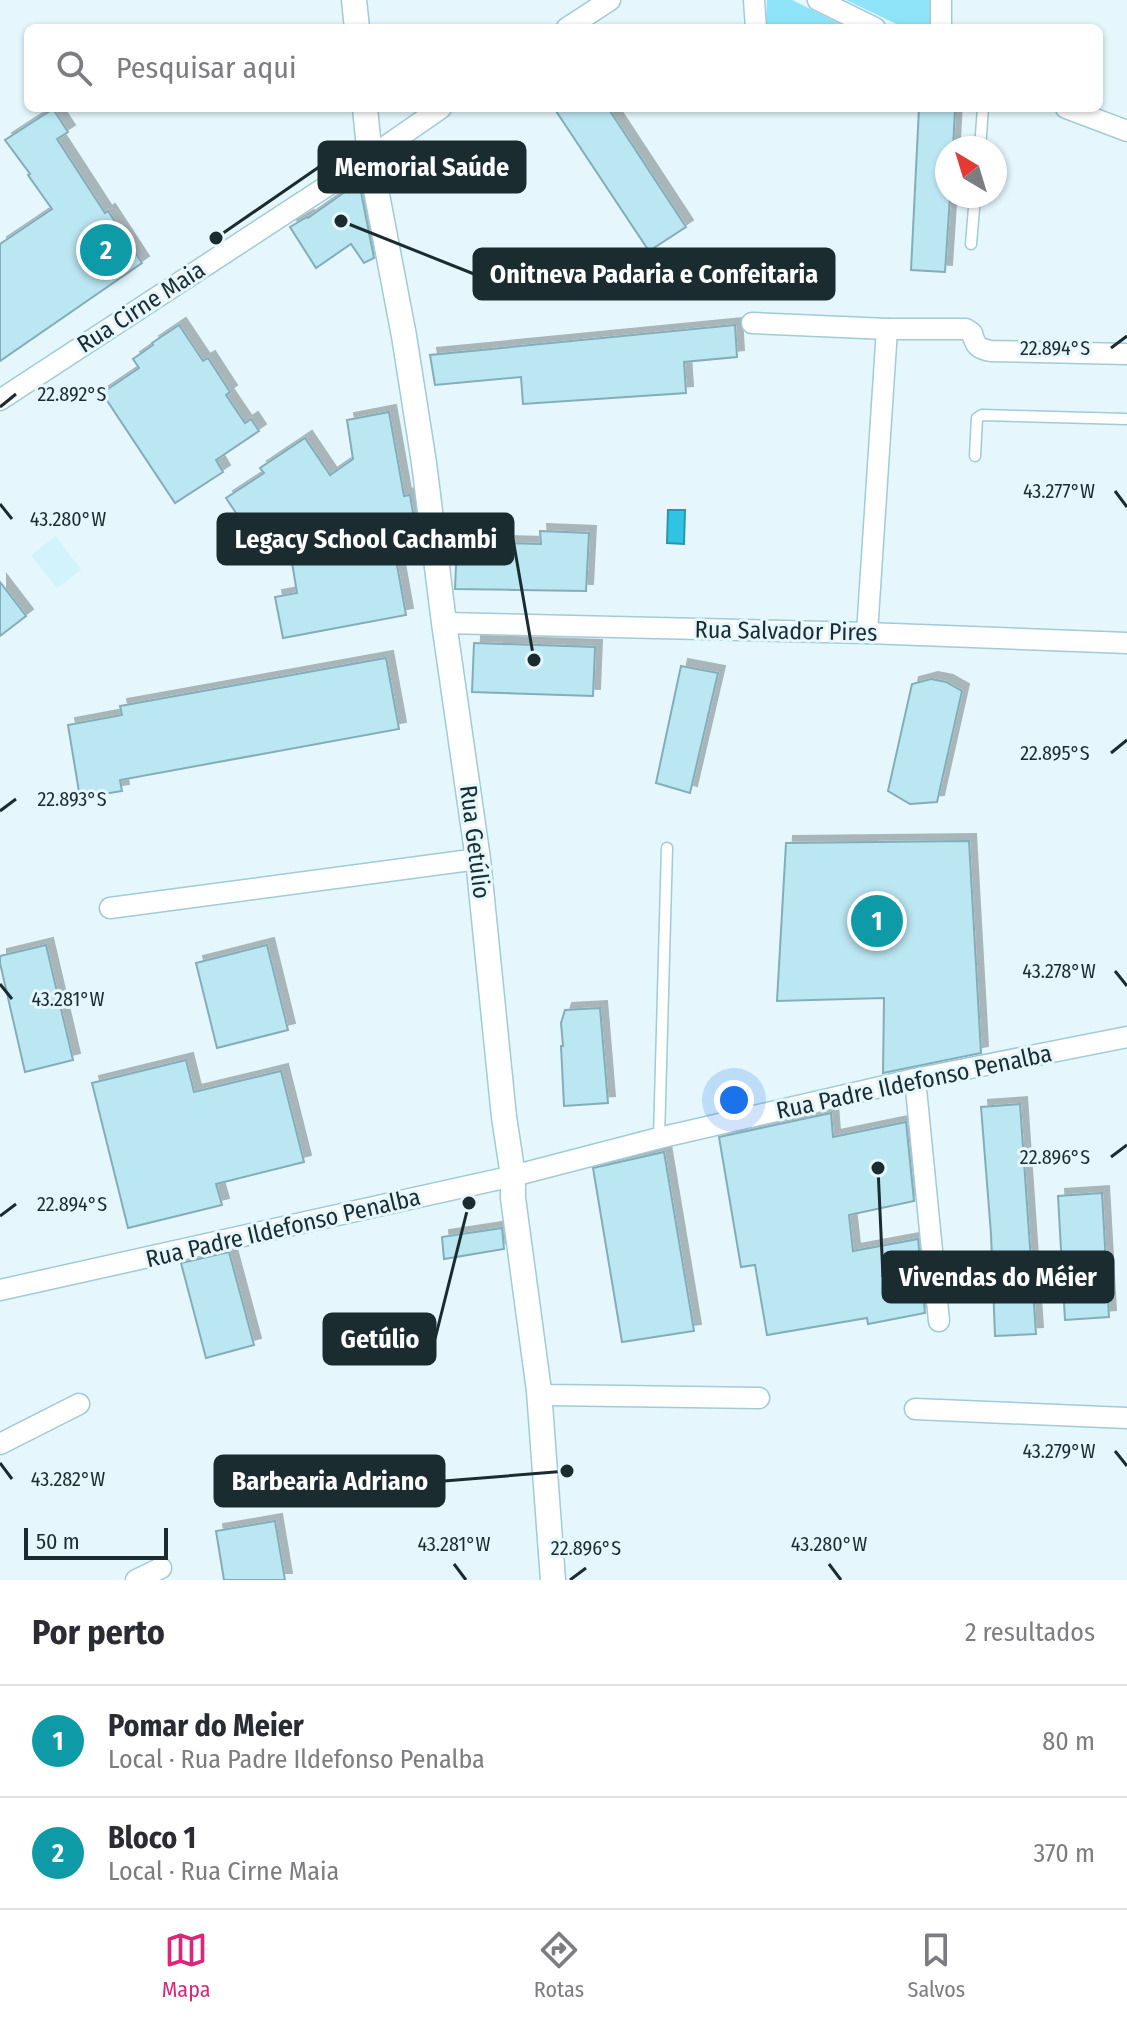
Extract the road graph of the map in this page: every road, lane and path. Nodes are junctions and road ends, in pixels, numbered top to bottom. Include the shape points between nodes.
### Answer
1 (354, 0) edge
2 (610, 0) edge
3 (754, 0) edge
4 (818, 0) edge
5 (941, 0) edge
6 (357, 24) edge
7 (573, 24) edge
8 (756, 24) edge
9 (867, 24) edge
10 (941, 24) edge
11 (365, 112) edge
12 (435, 112) edge
13 (983, 112) edge
14 (1077, 112) edge
15 (1127, 131) edge
16 (981, 136) edge
17 (370, 158) junction
18 (974, 208) edge
19 (971, 244) dead end
20 (752, 323) dead end
21 (887, 329) junction
22 (1127, 354) edge
23 (0, 400) edge
24 (1127, 419) edge
25 (975, 456) dead end
26 (444, 623) junction
27 (867, 633) junction
28 (1127, 643) edge
29 (667, 848) dead end
30 (478, 859) junction
31 (110, 908) dead end
32 (1127, 1037) edge
33 (915, 1079) junction
34 (659, 1138) junction
35 (513, 1176) junction
36 (0, 1290) edge
37 (939, 1321) dead end
38 (539, 1391) junction
39 (759, 1398) dead end
40 (79, 1404) dead end
41 (915, 1409) dead end
42 (1127, 1418) edge
43 (0, 1444) edge
44 (161, 1568) dead end
45 (136, 1580) edge
46 (553, 1580) edge

1 - 6 street
2 - 7 street
3 - 8 street
4 - 9 street
5 - 10 street
11 - 17 street, Rua Getúlio
12 - 17 street, Rua Cirne Maia
13 - 16 lane
14 - 15 street
17 - 23 street, Rua Cirne Maia
17 - 26 street, Rua Getúlio via 404,336
18 - 19 lane
20 - 21 street
21 - 22 street via 966,329 980,350
21 - 27 street
24 - 25 lane via 982,415 977,418
26 - 27 street, Rua Salvador Pires
26 - 30 street, Rua Getúlio
27 - 28 street, Rua Salvador Pires
29 - 34 lane
30 - 31 street
30 - 35 street, Rua Getúlio
32 - 33 street, Rua Padre Ildefonso Penalba
33 - 34 street, Rua Padre Ildefonso Penalba
33 - 37 street
34 - 35 street, Rua Padre Ildefonso Penalba
35 - 36 street, Rua Padre Ildefonso Penalba
35 - 38 street, Rua Getúlio
38 - 39 street
38 - 46 street, Rua Getúlio
40 - 43 street
41 - 42 street
44 - 45 street

